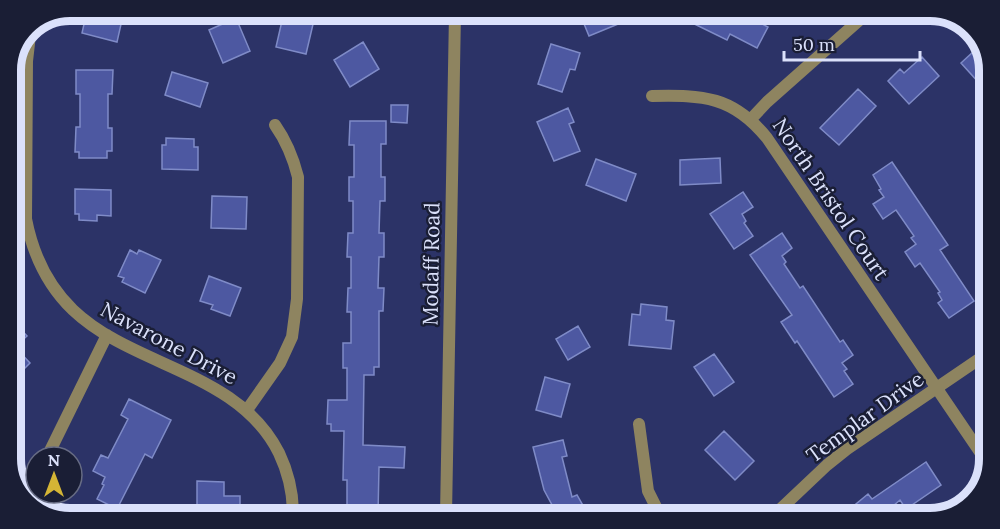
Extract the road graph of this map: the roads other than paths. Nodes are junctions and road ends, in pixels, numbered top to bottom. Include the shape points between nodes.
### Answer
1 (455, 21) edge
2 (858, 21) edge
3 (29, 43) edge
4 (652, 96) dead end
5 (751, 119) junction
6 (275, 125) dead end
7 (107, 335) junction
8 (979, 359) edge
9 (936, 389) junction
10 (247, 410) junction
11 (639, 424) dead end
12 (53, 445) edge
13 (979, 451) edge
14 (292, 508) edge
15 (446, 508) edge
16 (656, 508) edge
17 (782, 508) edge

1 - 15 street, Modaff Road
2 - 5 street
3 - 7 street, Navarone Drive via 25,180 30,239 41,270 62,298
4 - 5 street, North Bristol Court via 707,98 727,104
5 - 9 street, North Bristol Court via 768,138
6 - 10 street via 285,139 298,177 296,321 286,352
7 - 10 street, Navarone Drive via 216,388
7 - 12 street
8 - 9 street, Templar Drive
9 - 13 street, North Bristol Court
9 - 17 street, Templar Drive via 827,465
10 - 14 street, Navarone Drive via 262,426 282,460
11 - 16 street via 648,491

